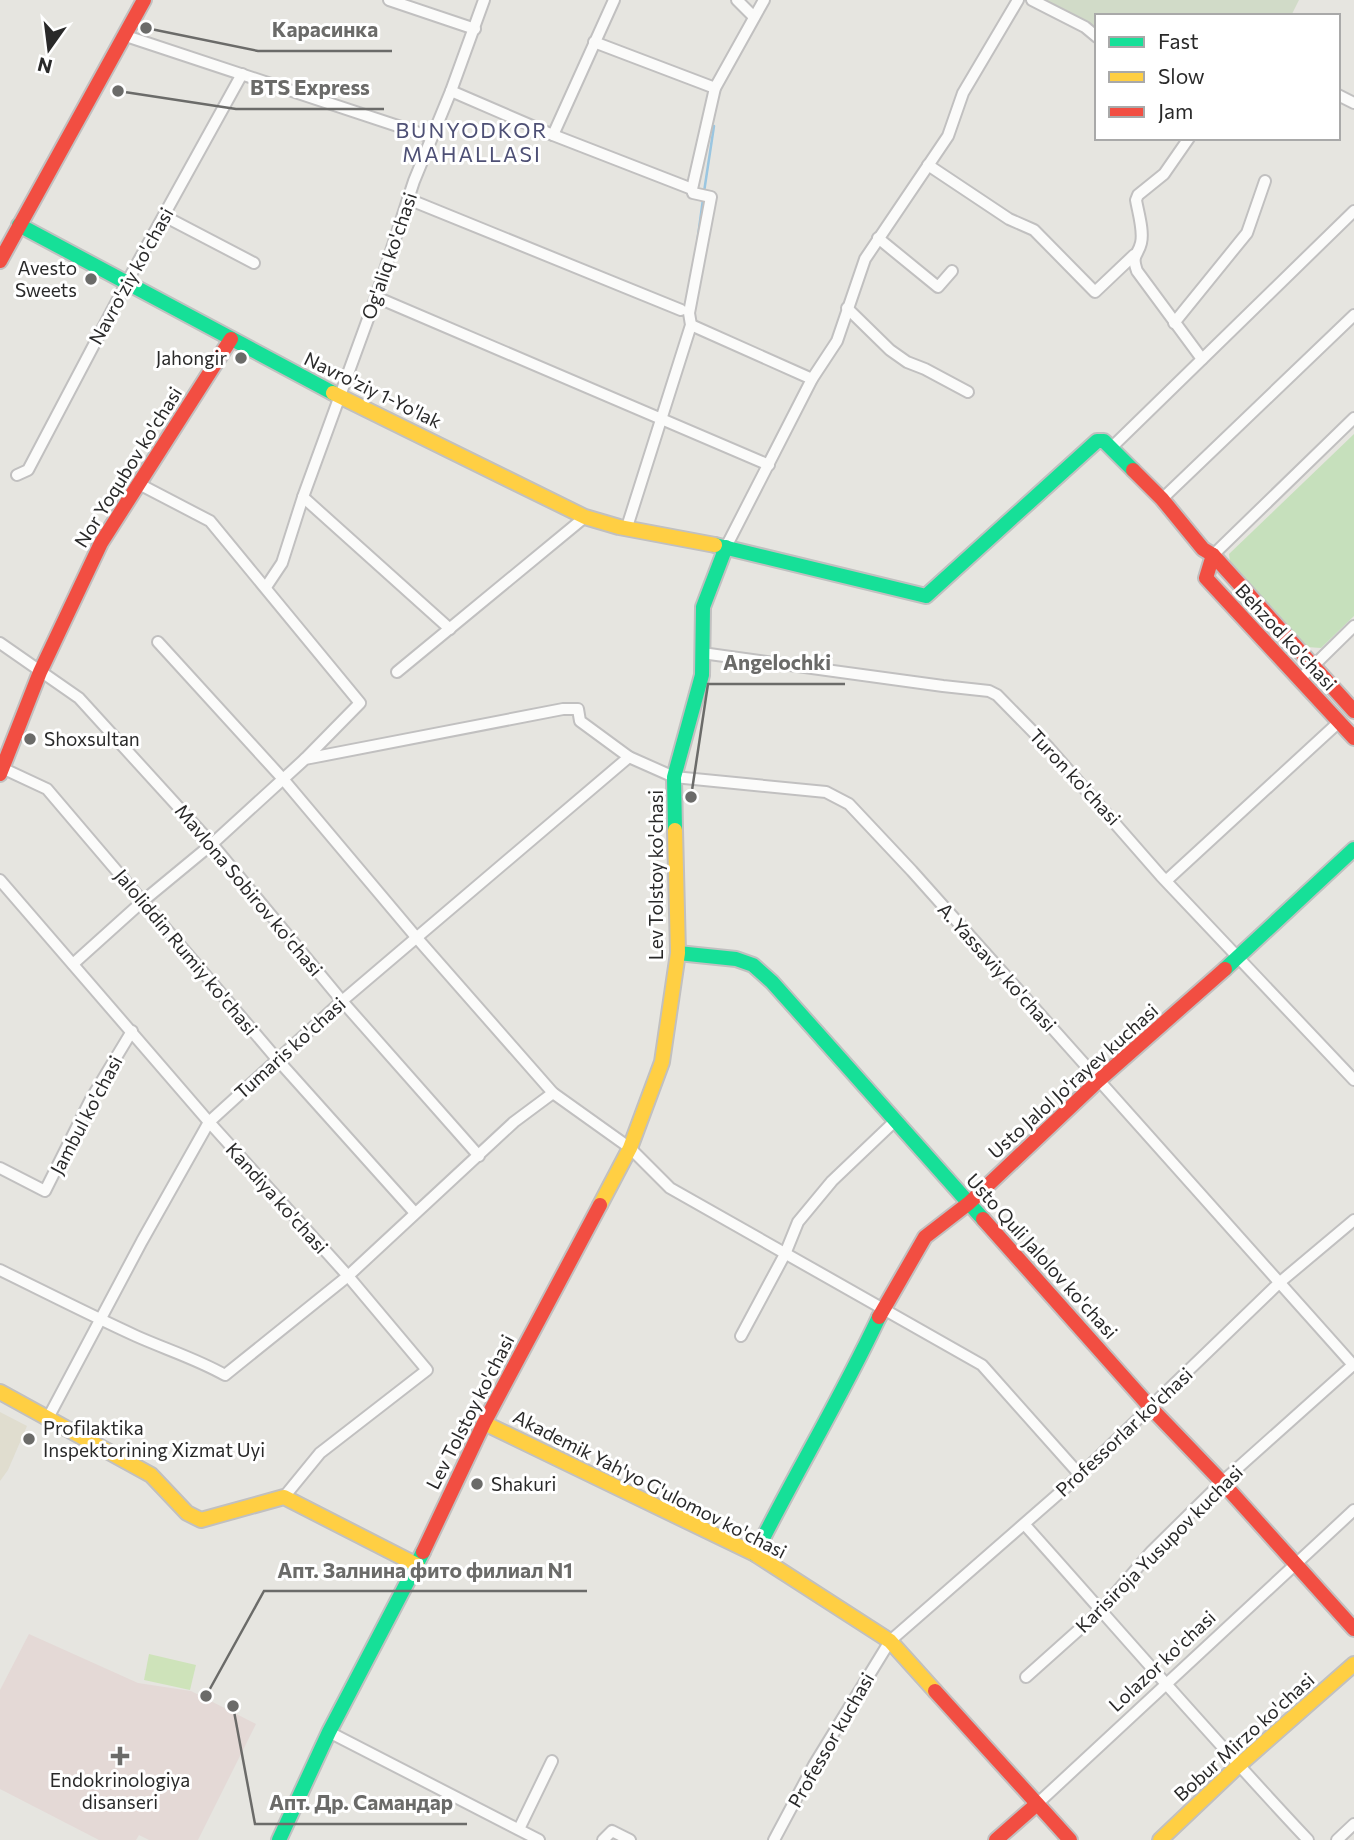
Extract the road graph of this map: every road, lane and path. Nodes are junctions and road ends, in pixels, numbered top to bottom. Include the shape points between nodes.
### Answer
1 (144, 0) edge
2 (389, 0) edge
3 (484, 0) edge
4 (614, 0) edge
5 (737, 0) edge
6 (764, 0) edge
7 (1018, 0) edge
8 (1032, 0) edge
9 (754, 17) junction
10 (475, 29) junction
11 (123, 35) junction
12 (1095, 35) edge
13 (594, 42) junction
14 (242, 74) junction
15 (715, 88) junction
16 (451, 91) junction
17 (553, 135) junction
18 (431, 136) junction
19 (1188, 140) edge
20 (928, 165) junction
21 (1265, 181) dead end
22 (695, 192) junction
23 (408, 199) junction
24 (1354, 211) edge
25 (164, 216) junction
26 (19, 225) junction
27 (878, 238) junction
28 (1134, 255) junction
29 (0, 261) edge
30 (254, 263) dead end
31 (952, 271) dead end
32 (127, 282) junction
33 (376, 297) junction
34 (847, 308) junction
35 (681, 310) dead end
36 (1354, 315) edge
37 (1174, 323) junction
38 (691, 326) junction
39 (230, 339) junction
40 (1202, 359) junction
41 (812, 379) junction
42 (968, 392) dead end
43 (341, 395) junction
44 (1354, 418) edge
45 (660, 420) junction
46 (1111, 448) junction
47 (769, 465) junction
48 (17, 475) dead end
49 (139, 484) junction
50 (303, 497) junction
51 (1162, 499) junction
52 (585, 517) junction
53 (627, 527) junction
54 (726, 548) junction
55 (1213, 555) junction
56 (266, 587) junction
57 (1354, 626) edge
58 (450, 629) junction
59 (158, 642) dead end
60 (0, 643) edge
61 (702, 653) junction
62 (1312, 666) junction
63 (40, 672) junction
64 (397, 672) dead end
65 (1299, 680) junction
66 (1354, 711) edge
67 (1339, 722) junction
68 (1354, 738) edge
69 (629, 757) junction
70 (305, 759) junction
71 (1, 771) edge
72 (674, 777) junction
73 (283, 779) junction
74 (212, 844) junction
75 (1354, 849) edge
76 (0, 880) edge
77 (1167, 880) junction
78 (143, 901) junction
79 (416, 937) junction
80 (678, 953) junction
81 (1236, 956) junction
82 (74, 964) junction
83 (342, 1000) junction
84 (132, 1031) junction
85 (276, 1058) junction
86 (1354, 1080) edge
87 (1098, 1081) junction
88 (553, 1093) junction
89 (895, 1121) junction
90 (209, 1122) junction
91 (630, 1148) junction
92 (480, 1156) junction
93 (0, 1168) edge
94 (969, 1203) junction
95 (415, 1213) junction
96 (1354, 1220) edge
97 (785, 1254) junction
98 (0, 1270) edge
99 (348, 1276) junction
100 (1279, 1283) junction
101 (883, 1310) junction
102 (101, 1320) junction
103 (741, 1336) dead end
104 (1354, 1365) edge
105 (0, 1392) edge
106 (1151, 1408) junction
107 (48, 1418) junction
108 (484, 1423) junction
109 (1080, 1475) junction
110 (1222, 1482) junction
111 (284, 1497) junction
112 (1354, 1510) edge
113 (1025, 1524) junction
114 (755, 1553) junction
115 (1296, 1564) junction
116 (417, 1565) junction
117 (1101, 1610) junction
118 (1354, 1629) edge
119 (890, 1641) junction
120 (1354, 1664) edge
121 (1026, 1677) dead end
122 (1167, 1682) junction
123 (328, 1732) junction
124 (552, 1761) dead end
125 (1238, 1766) junction
126 (1037, 1804) junction
127 (1354, 1824) edge
128 (519, 1829) junction
129 (279, 1840) edge
130 (539, 1840) edge
131 (603, 1840) edge
132 (630, 1840) edge
133 (774, 1840) edge
134 (996, 1840) edge
135 (1070, 1840) edge
136 (1160, 1840) edge
137 (1308, 1840) edge
138 (1337, 1840) edge

1 - 11 street
2 - 10 street
3 - 10 street, Og'aliq ko'chasi
4 - 13 street
5 - 9 street
6 - 9 street
7 - 20 street, Lev Tolstoy ko'chasi via 963,93 948,136
8 - 12 street
9 - 15 street
10 - 16 street, Og'aliq ko'chasi
11 - 14 street
11 - 26 street
13 - 15 street
13 - 17 street
14 - 18 street
14 - 25 street, Navro'ziy ko'chasi
15 - 22 street
16 - 17 street
16 - 18 street, Og'aliq ko'chasi
17 - 22 street
18 - 23 street, Og'aliq ko'chasi
19 - 28 street via 1164,174 1138,195 1141,242
20 - 27 street, Lev Tolstoy ko'chasi
20 - 28 street via 1009,219 1034,230 1096,292
21 - 37 street via 1247,233
22 - 38 street via 711,197 689,313
23 - 33 street, Og'aliq ko'chasi
23 - 35 street
24 - 40 street
25 - 30 street
25 - 32 street, Navro'ziy ko'chasi
26 - 29 street
26 - 32 street, Navro'ziy 1-Yo'lak
27 - 31 street via 938,287
27 - 34 street, Lev Tolstoy ko'chasi
28 - 37 street via 1137,271
32 - 39 street, Navro'ziy 1-Yo'lak
32 - 48 street, Navro'ziy ko'chasi via 28,470
33 - 43 street, Og'aliq ko'chasi
33 - 45 street
34 - 41 street, Lev Tolstoy ko'chasi via 837,341
34 - 42 street via 899,356
36 - 51 street
37 - 40 street
38 - 41 street
38 - 45 street
39 - 43 street, Navro'ziy 1-Yo'lak
39 - 49 street, Nor Yoqubov ko'chasi
40 - 46 street
41 - 47 street, Lev Tolstoy ko'chasi
43 - 50 street, Og'aliq ko'chasi
43 - 52 street, Navro'ziy 1-Yo'lak
44 - 55 street
45 - 47 street
45 - 53 street
46 - 51 street
46 - 54 street, Navro'ziy 1-Yo'lak via 1097,441 926,596
47 - 54 street, Lev Tolstoy ko'chasi
49 - 56 street via 210,521
49 - 63 street, Nor Yoqubov ko'chasi via 101,543
50 - 56 street, Og'aliq ko'chasi via 282,563
50 - 58 street
51 - 55 street
52 - 53 street, Navro'ziy 1-Yo'lak
52 - 58 street
53 - 54 street, Navro'ziy 1-Yo'lak
54 - 61 street, Lev Tolstoy ko'chasi via 703,607
55 - 62 street
55 - 65 street, Behzod ko'chasi via 1206,578
56 - 70 street via 360,702
57 - 62 street
58 - 64 street
59 - 73 street
60 - 63 street, Mavlona Sobirov ko'chasi
61 - 72 street, Lev Tolstoy ko'chasi via 702,674
61 - 77 street, Turon ko'chasi via 989,691 1049,748
62 - 65 street
62 - 66 street
63 - 71 street, Nor Yoqubov ko'chasi
63 - 74 street, Mavlona Sobirov ko'chasi via 79,698
65 - 67 street, Behzod ko'chasi
67 - 68 street, Behzod ko'chasi
67 - 77 street
69 - 70 street, A. Yassaviy ko'chasi via 580,721 578,709 563,709
69 - 72 street, A. Yassaviy ko'chasi
69 - 79 street, Tumaris ko'chasi
70 - 73 street
71 - 78 street, Jaloliddin Rumiy ko'chasi via 47,789
72 - 80 street, Lev Tolstoy ko'chasi
72 - 87 street, A. Yassaviy ko'chasi via 826,792 849,804
73 - 74 street
73 - 79 street
74 - 78 street
74 - 83 street, Mavlona Sobirov ko'chasi
75 - 81 street, Usto Jalol Jo'rayev kuchasi
76 - 82 street, Kandiya ko'chasi
77 - 81 street, Turon ko'chasi
78 - 82 street
78 - 85 street, Jaloliddin Rumiy ko'chasi
79 - 83 street, Tumaris ko'chasi
79 - 88 street
80 - 89 street, Usto Quli Jalolov ko'chasi via 722,956 753,965 780,989
80 - 91 street, Lev Tolstoy ko'chasi via 662,1062
81 - 86 street, Turon ko'chasi
81 - 87 street, Usto Jalol Jo'rayev kuchasi
82 - 84 street, Kandiya ko'chasi
83 - 85 street, Tumaris ko'chasi
83 - 92 street, Mavlona Sobirov ko'chasi
84 - 90 street, Kandiya ko'chasi
84 - 93 street, Jambul ko'chasi via 46,1191
85 - 90 street, Tumaris ko'chasi
85 - 95 street, Jaloliddin Rumiy ko'chasi
87 - 94 street, Usto Jalol Jo'rayev kuchasi
87 - 100 street, A. Yassaviy ko'chasi
88 - 91 street
88 - 92 street via 514,1122
89 - 94 street, Usto Quli Jalolov ko'chasi
89 - 97 street via 821,1194 798,1222
90 - 99 street, Kandiya ko'chasi
90 - 102 street, Tumaris ko'chasi
91 - 97 street via 670,1188
91 - 108 street, Lev Tolstoy ko'chasi
92 - 95 street
94 - 101 street, Usto Jalol Jo'rayev kuchasi via 925,1237
94 - 106 street, Usto Quli Jalolov ko'chasi
95 - 99 street
96 - 100 street, Professorlar ko'chasi
97 - 101 street
97 - 103 street
98 - 102 street
99 - 102 street via 225,1376
99 - 111 street, Kandiya ko'chasi via 427,1370 320,1453
100 - 104 street, A. Yassaviy ko'chasi
100 - 106 street, Professorlar ko'chasi
101 - 109 street via 982,1365
101 - 114 street, Usto Jalol Jo'rayev kuchasi
102 - 107 street, Tumaris ko'chasi
104 - 110 street, Karisiroja Yusupov kuchasi
105 - 107 street
106 - 109 street, Professorlar ko'chasi
106 - 110 street, Usto Quli Jalolov ko'chasi
107 - 111 street via 151,1475 187,1513 201,1520
108 - 114 street, Akademik Yah'yo G'ulomov ko'chasi
108 - 116 street, Lev Tolstoy ko'chasi
109 - 113 street, Professorlar ko'chasi
110 - 115 street, Usto Quli Jalolov ko'chasi
110 - 117 street, Karisiroja Yusupov kuchasi via 1151,1552
111 - 116 street
112 - 115 street, Lolazor ko'chasi
113 - 117 street
113 - 119 street, Professorlar ko'chasi
114 - 119 street, Akademik Yah'yo G'ulomov ko'chasi
115 - 118 street, Usto Quli Jalolov ko'chasi
115 - 122 street, Lolazor ko'chasi
116 - 123 street, Lev Tolstoy ko'chasi
117 - 121 street, Karisiroja Yusupov kuchasi
117 - 122 street
119 - 126 street, Akademik Yah'yo G'ulomov ko'chasi
119 - 133 street, Professor kuchasi
120 - 125 street, Bobur Mirzo ko'chasi
122 - 125 street
122 - 126 street, Lolazor ko'chasi
123 - 128 street
123 - 129 street, Lev Tolstoy ko'chasi
124 - 128 street
125 - 136 street, Bobur Mirzo ko'chasi
125 - 137 street
126 - 134 street, Lolazor ko'chasi
126 - 135 street, Akademik Yah'yo G'ulomov ko'chasi
127 - 138 street
128 - 130 street
131 - 132 street via 612,1831

